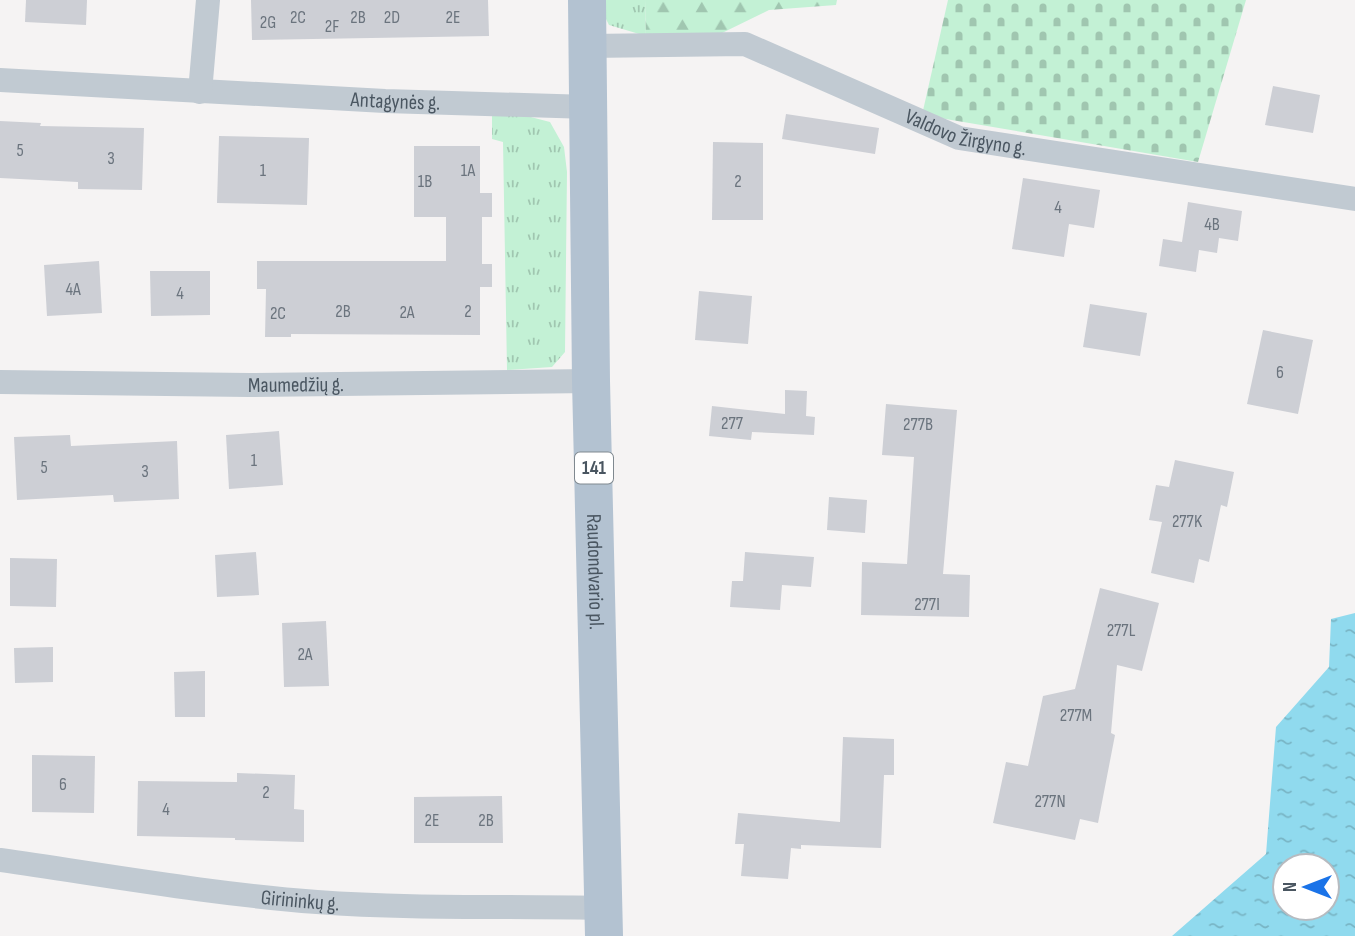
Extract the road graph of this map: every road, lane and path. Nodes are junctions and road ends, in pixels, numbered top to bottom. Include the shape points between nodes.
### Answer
1 (208, 0) edge
2 (587, 0) edge
3 (587, 46) junction
4 (0, 80) edge
5 (200, 92) junction
6 (589, 107) junction
7 (1355, 198) edge
8 (591, 381) junction
9 (0, 382) edge
10 (0, 860) edge
11 (604, 922) edge

1 - 5 street
2 - 3 main road, Raudondvario pl. / 141
3 - 6 main road, Raudondvario pl. / 141
3 - 7 street, Valdovo Žirgyno g. via 745,44 958,138
4 - 5 street, Antagynės g.
5 - 6 street, Antagynės g.
6 - 8 main road, Raudondvario pl. / 141
8 - 9 street, Maumedžių g.
8 - 11 main road, Raudondvario pl. / 141
10 - 11 street, Girininkų g. via 223,893

